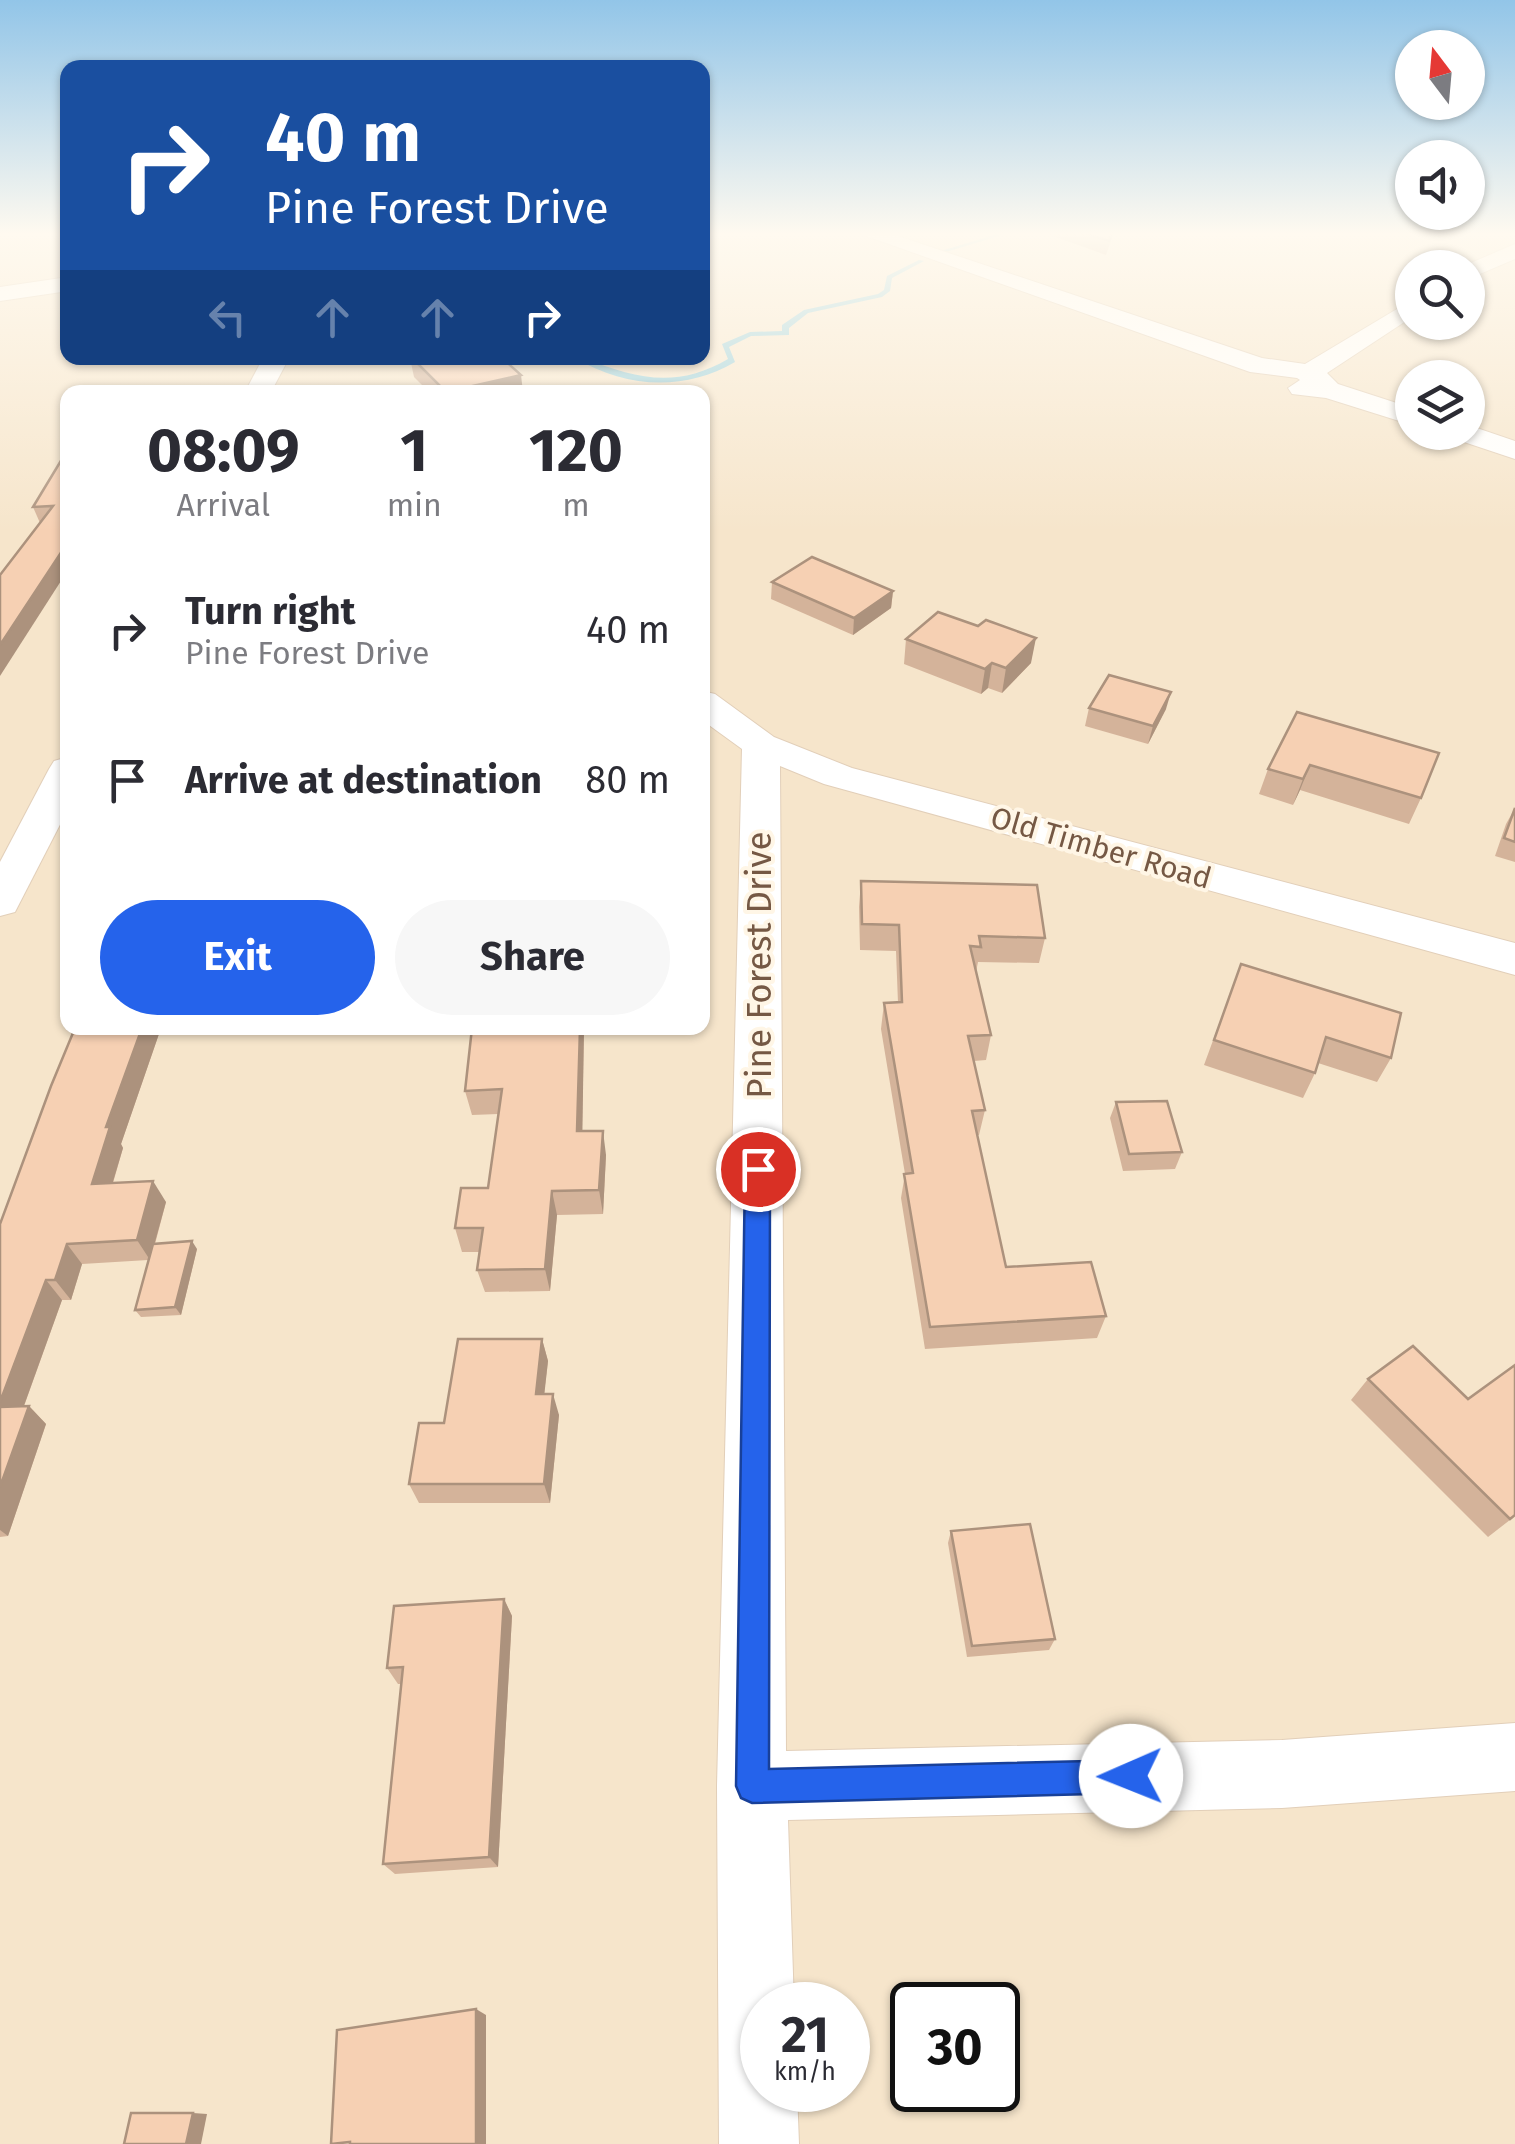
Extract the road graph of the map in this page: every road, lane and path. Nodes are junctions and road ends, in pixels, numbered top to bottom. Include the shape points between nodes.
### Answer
1 (1160, 332) edge
2 (1381, 332) edge
3 (1318, 382) junction
4 (1395, 411) edge
5 (1485, 440) edge
6 (1515, 450) edge
7 (710, 708) edge
8 (761, 745) junction
9 (60, 785) edge
10 (0, 902) edge
11 (1515, 958) edge
12 (1515, 1758) edge
13 (752, 1786) junction
14 (758, 2144) edge

1 - 3 street via 1260,366 1290,384
2 - 3 street
3 - 4 street
5 - 6 street
7 - 8 street, Old Timber Road
8 - 11 street, Old Timber Road via 838,776
8 - 13 street, Pine Forest Drive
9 - 10 street
12 - 13 street via 1282,1774
13 - 14 street, Pine Forest Drive

